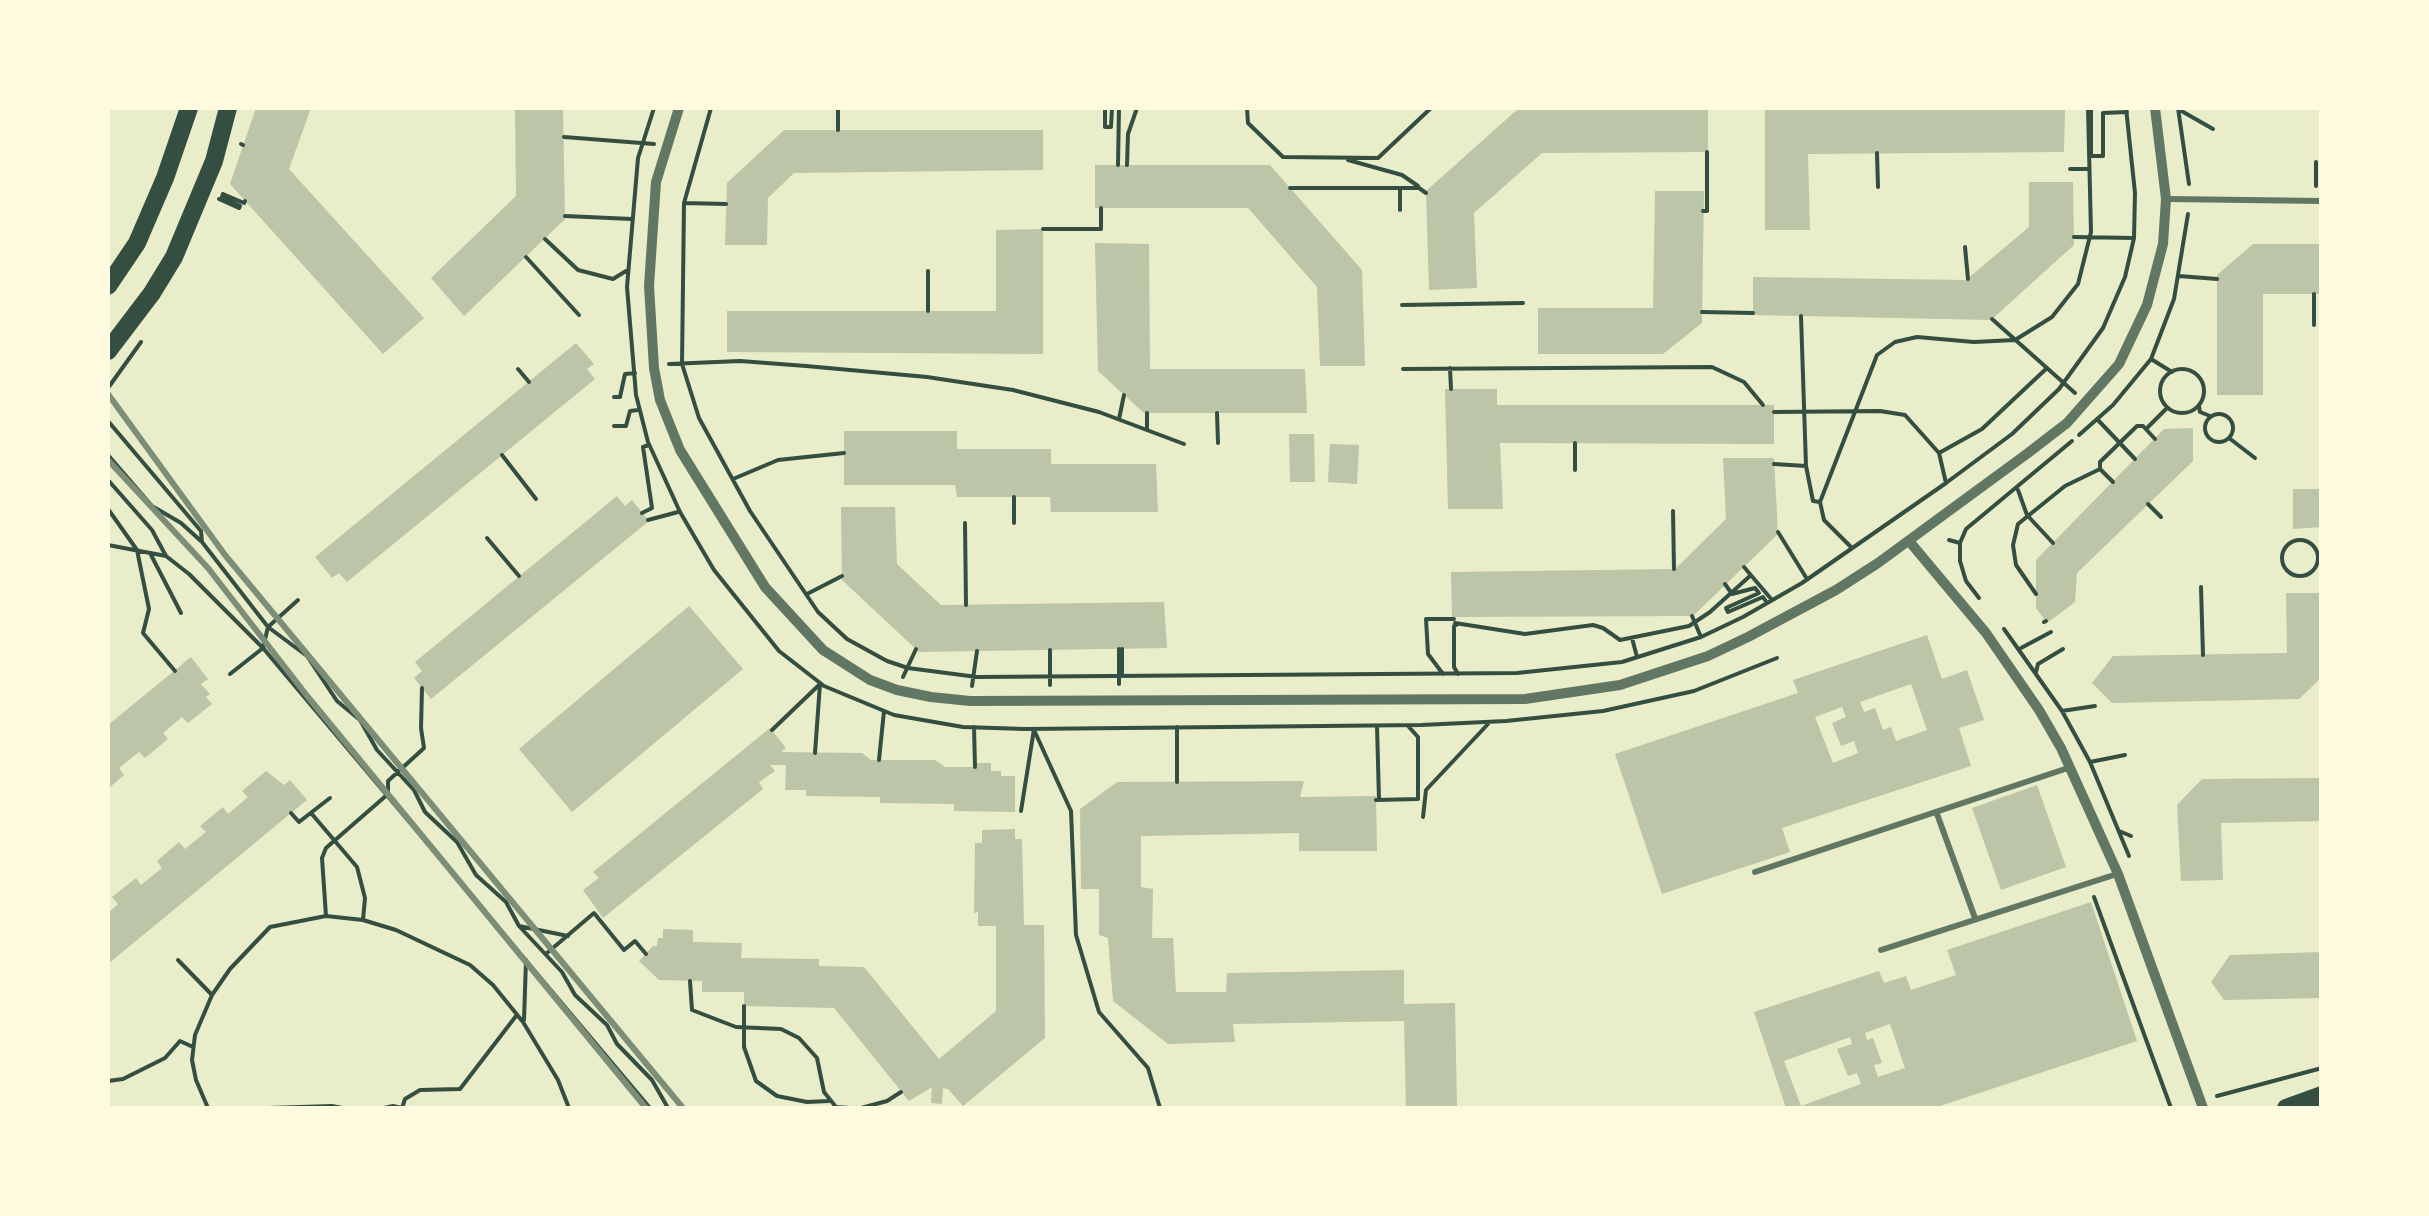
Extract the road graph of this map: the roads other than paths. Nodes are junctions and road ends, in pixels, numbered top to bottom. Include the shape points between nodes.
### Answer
1 (189, 108) edge
2 (228, 108) edge
3 (679, 108) edge
4 (2155, 108) edge
5 (2166, 198) junction
6 (2319, 201) edge
7 (108, 286) edge
8 (108, 350) edge
9 (1909, 540) junction
10 (2070, 767) junction
11 (1938, 814) junction
12 (1755, 872) dead end
13 (2118, 874) junction
14 (1975, 918) junction
15 (1881, 950) dead end
16 (2322, 1095) edge
17 (2202, 1105) edge
18 (2286, 1108) edge

1 - 7 main road via 137,243
2 - 8 main road via 174,258
3 - 9 street via 652,216 654,368 664,412 680,450 780,607 814,642 870,680 931,698 970,701 1524,699 1574,693 1708,656 1808,606
4 - 5 street
5 - 6 lane
5 - 9 street via 2155,277 2120,364 2067,423
9 - 10 street via 1986,633
10 - 11 lane
10 - 13 street
11 - 12 lane
11 - 14 lane
13 - 14 lane
13 - 17 street
14 - 15 lane
16 - 18 main road

